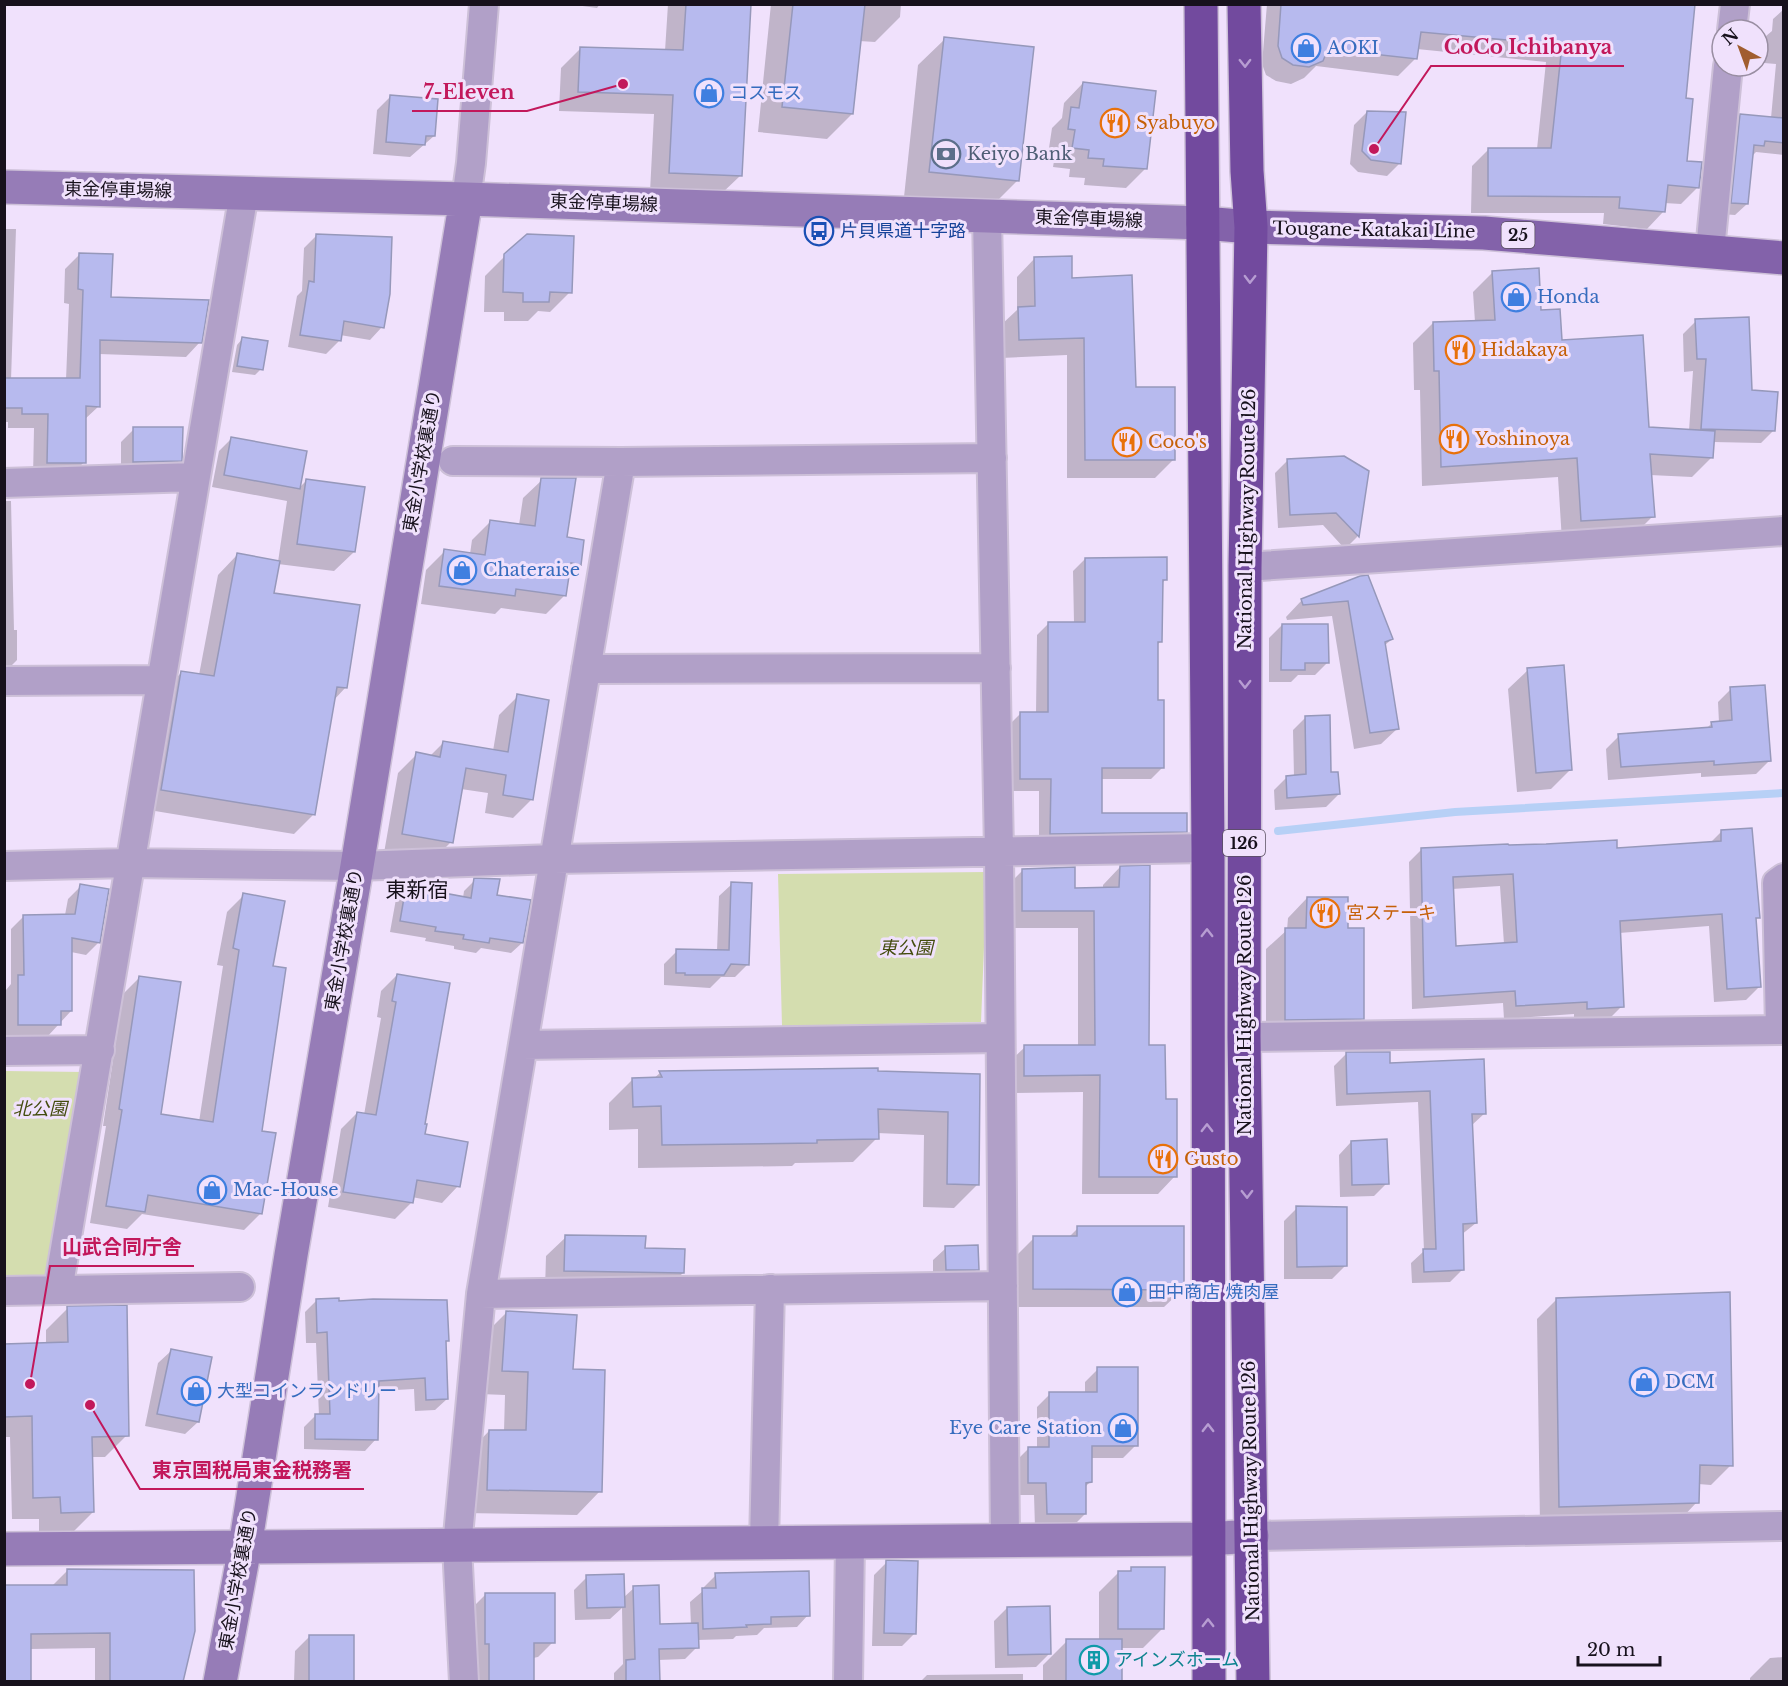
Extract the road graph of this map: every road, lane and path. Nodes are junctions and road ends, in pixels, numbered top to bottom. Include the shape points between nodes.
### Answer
1 (484, 4) edge
2 (1201, 4) edge
3 (1244, 4) edge
4 (1727, 78) edge
5 (4, 187) edge
6 (244, 193) junction
7 (466, 199) junction
8 (987, 215) junction
9 (1203, 223) junction
10 (1251, 227) junction
11 (1710, 250) junction
12 (1784, 258) edge
13 (992, 458) junction
14 (453, 461) dead end
15 (621, 462) junction
16 (195, 477) junction
17 (4, 483) edge
18 (1784, 531) edge
19 (1245, 567) junction
20 (996, 668) junction
21 (586, 669) junction
22 (161, 680) junction
23 (4, 681) edge
24 (1208, 848) junction
25 (999, 852) junction
26 (554, 859) junction
27 (129, 863) junction
28 (4, 866) edge
29 (357, 866) junction
30 (1784, 878) edge
31 (1782, 1030) edge
32 (1244, 1037) junction
33 (1000, 1038) junction
34 (523, 1045) junction
35 (100, 1050) junction
36 (4, 1051) edge
37 (1003, 1286) junction
38 (240, 1287) dead end
39 (770, 1289) junction
40 (58, 1290) junction
41 (4, 1291) edge
42 (481, 1294) junction
43 (1784, 1526) edge
44 (1252, 1536) junction
45 (1208, 1539) junction
46 (1005, 1541) junction
47 (850, 1542) junction
48 (764, 1543) junction
49 (457, 1546) junction
50 (245, 1547) junction
51 (4, 1549) edge
52 (220, 1682) edge
53 (464, 1682) edge
54 (848, 1682) edge
55 (1209, 1682) edge
56 (1253, 1682) edge

1 - 7 street
2 - 9 highway, National Highway Route 126 / 126
3 -> 10 highway, National Highway Route 126 / 126
4 - 11 street
5 - 6 street, 東金停車場線
6 - 7 street, 東金停車場線
6 - 16 street
7 - 8 street, 東金停車場線
7 - 29 street, 東金小学校裏通り
8 - 9 street, 東金停車場線
8 - 13 street
9 - 10 main road, 25
9 - 24 highway, National Highway Route 126 / 126
10 - 11 main road, Tougane-Katakai Line / 25 via 1484,233
10 -> 19 highway, National Highway Route 126 / 126
11 - 12 main road, Tougane-Katakai Line / 25
13 - 15 street
13 - 20 street
14 - 15 street
15 - 21 street
16 - 17 street
16 - 22 street
18 - 19 street
19 -> 32 highway, National Highway Route 126 / 126
20 - 21 street
20 - 25 street
21 - 26 street
22 - 23 street
22 - 27 street
24 - 25 street
45 -> 24 highway, National Highway Route 126 / 126
25 - 26 street
25 - 33 street
26 - 29 street
26 - 34 street
27 - 28 street
27 - 29 street
27 - 35 street
29 - 50 street, 東金小学校裏通り
30 - 31 street via 1777,884
31 - 32 street
32 -> 44 highway, National Highway Route 126 / 126
33 - 34 street
33 - 37 street
34 - 42 street
35 - 36 street
35 - 40 street
37 - 39 street
37 - 46 street
38 - 40 street
39 - 42 street
39 - 48 street
40 - 41 street
42 - 49 street
43 - 44 street
44 - 45 street
44 - 56 highway, National Highway Route 126 / 126
45 - 46 street
55 -> 45 highway, National Highway Route 126 / 126
46 - 47 street
47 - 48 street
47 - 54 street
48 - 49 street
49 - 50 street
49 - 53 street
50 - 51 street
50 - 52 street, 東金小学校裏通り

